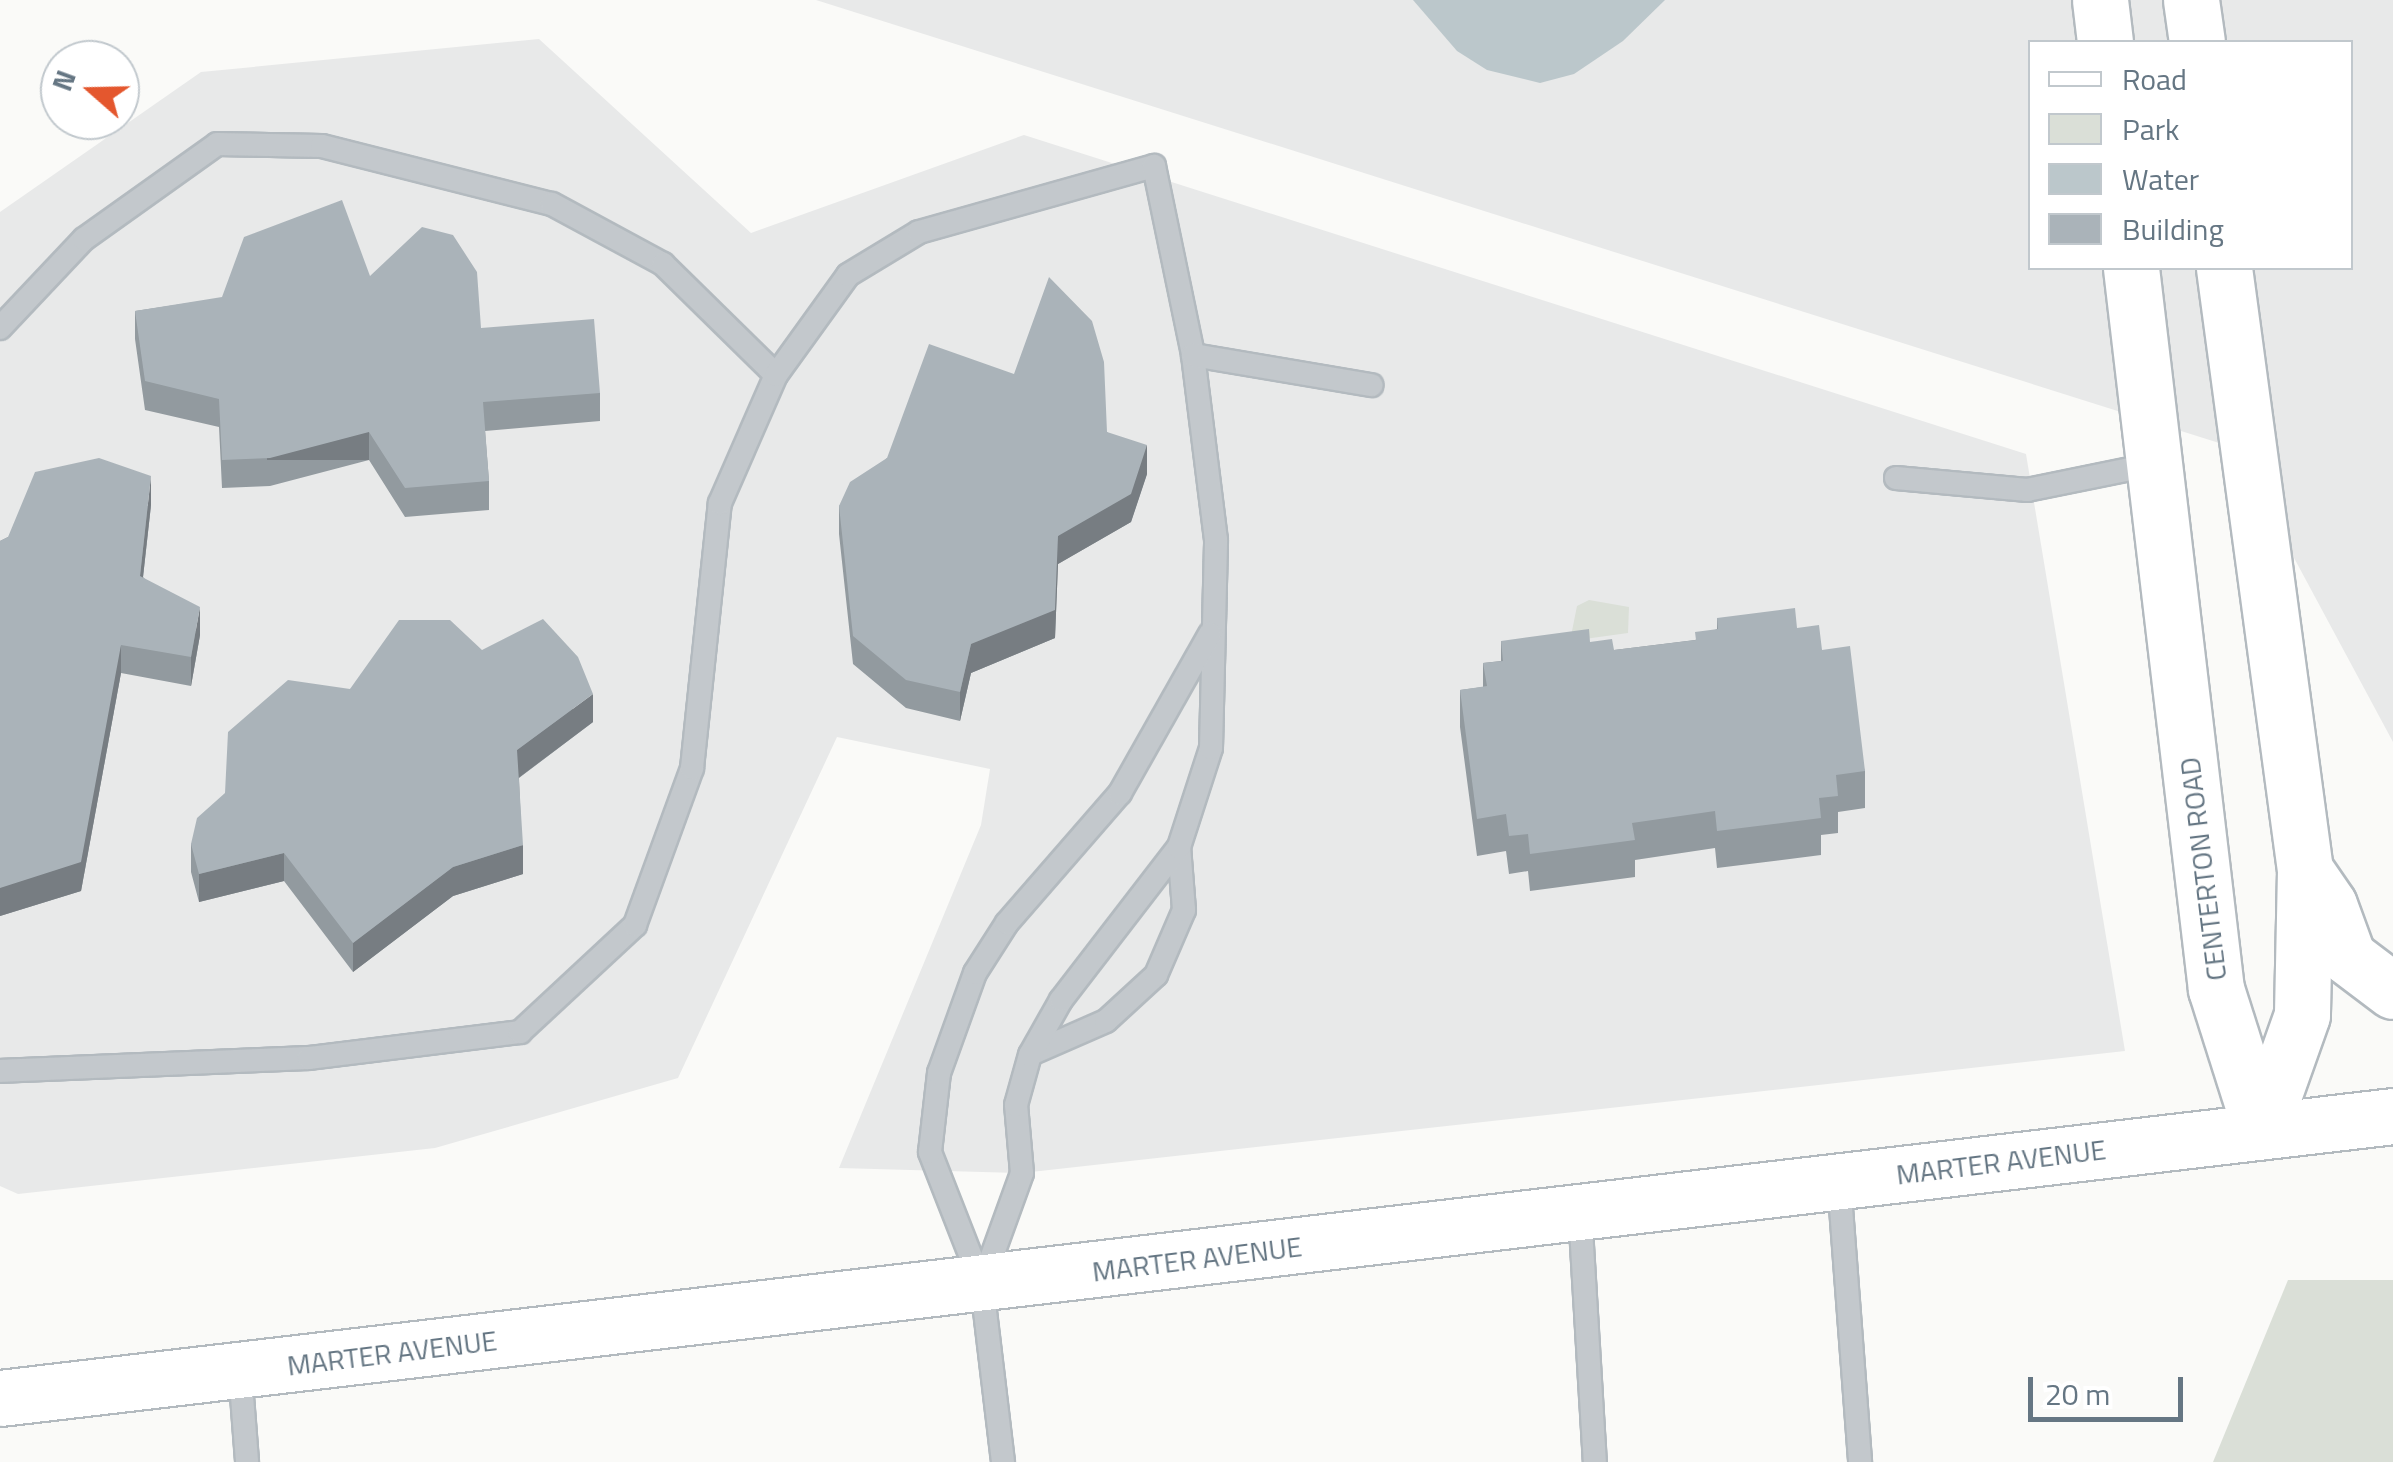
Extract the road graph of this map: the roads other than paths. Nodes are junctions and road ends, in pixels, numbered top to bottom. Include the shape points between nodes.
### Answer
1 (2100, 0) edge
2 (2192, 0) edge
3 (2105, 40) edge
4 (2196, 40) edge
5 (2131, 270) edge
6 (2224, 270) edge
7 (0, 328) edge
8 (1193, 355) junction
9 (776, 375) junction
10 (1371, 385) dead end
11 (2154, 464) junction
12 (1896, 478) dead end
13 (1210, 633) junction
14 (1179, 847) junction
15 (2306, 870) junction
16 (2393, 991) edge
17 (1030, 1055) junction
18 (0, 1070) edge
19 (2393, 1116) edge
20 (2262, 1131) junction
21 (1839, 1181) junction
22 (1580, 1212) junction
23 (982, 1285) junction
24 (240, 1370) junction
25 (0, 1398) edge
26 (247, 1462) edge
27 (1003, 1462) edge
28 (1595, 1462) edge
29 (1860, 1462) edge

1 - 3 main road
2 - 4 main road
5 - 11 main road, CENTERTON ROAD
6 - 15 main road
7 - 9 lane via 84,239 218,144 322,146 552,204 662,264
8 - 9 lane via 1154,166 918,232 848,275
8 - 10 lane
8 - 13 lane via 1216,540
9 - 18 lane via 720,503 692,768 635,926 520,1032 309,1058
11 - 12 lane via 2027,490
11 - 20 main road, CENTERTON ROAD via 2216,989
13 - 14 lane via 1211,748
13 - 23 lane via 1120,793 1007,923 957,1012 933,1102 930,1152
14 - 17 lane via 1060,1000
14 - 17 lane via 1184,910 1156,976 1106,1021
15 - 16 main road via 2348,957
15 - 20 main road via 2299,914 2302,1015
17 - 23 lane via 1016,1105 1022,1173
19 - 20 main road, MARTER AVENUE
20 - 21 main road, MARTER AVENUE
21 - 22 main road, MARTER AVENUE
21 - 29 lane
22 - 23 main road, MARTER AVENUE
22 - 28 lane
23 - 24 main road, MARTER AVENUE
23 - 27 lane
24 - 25 main road, MARTER AVENUE
24 - 26 lane

